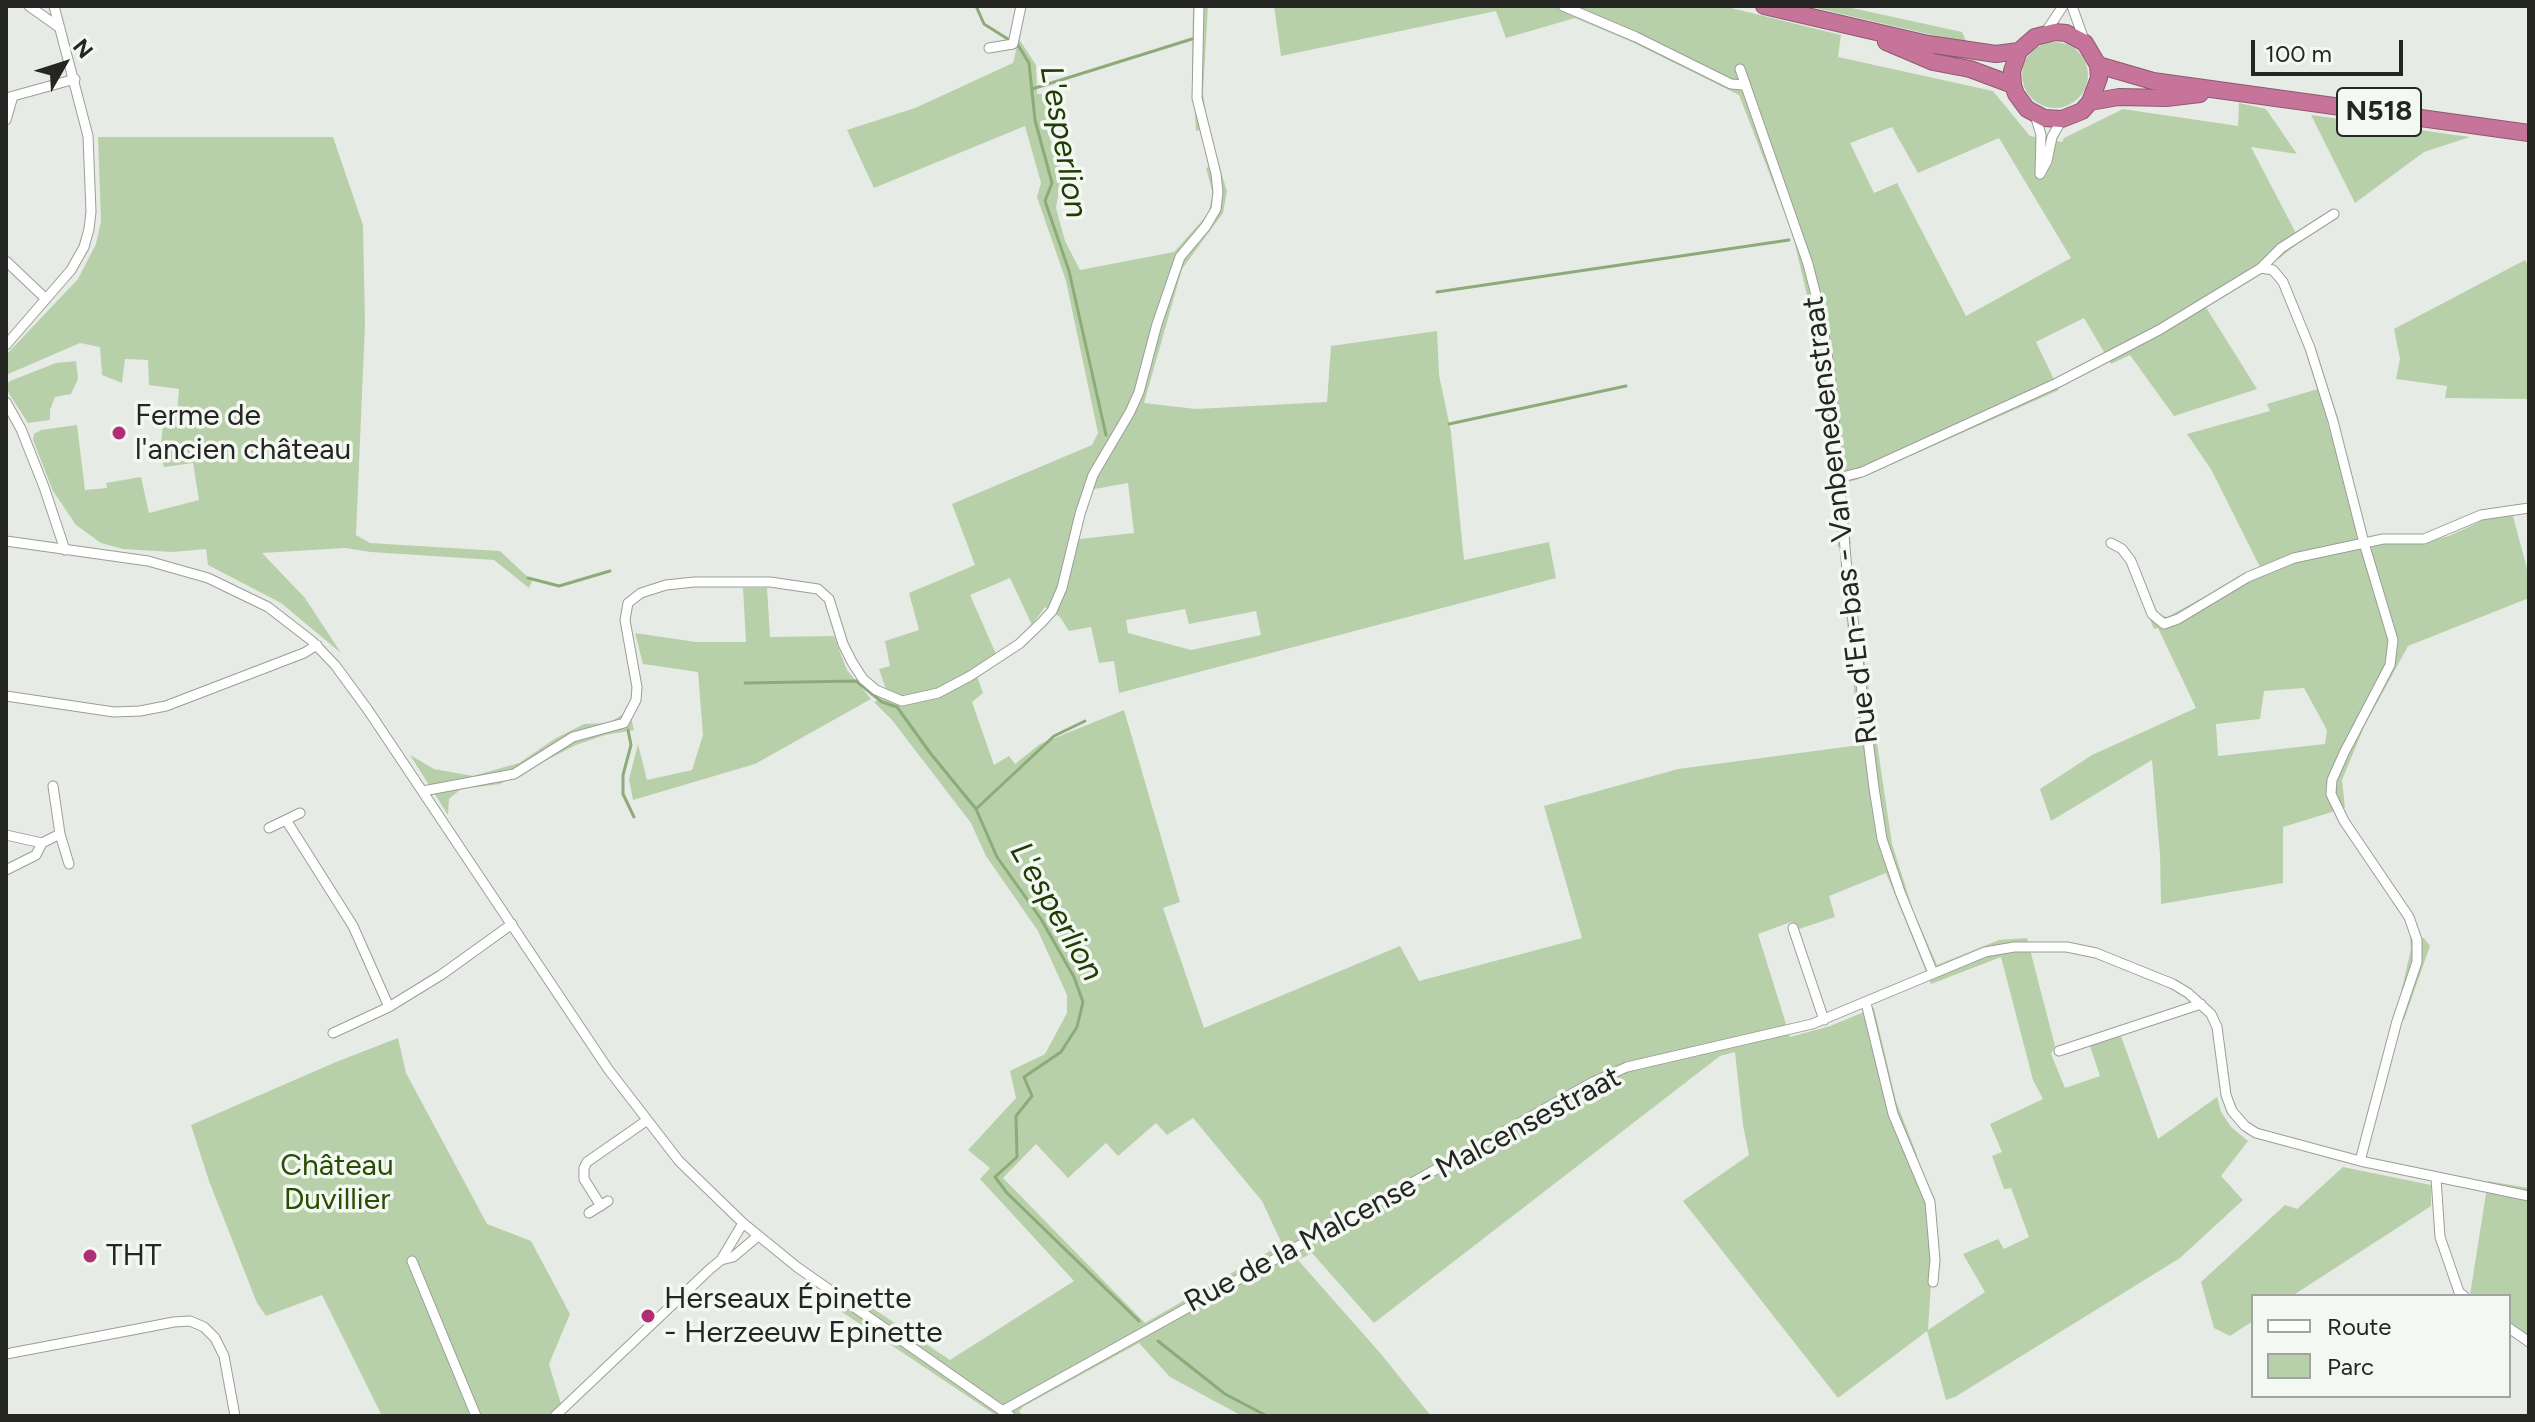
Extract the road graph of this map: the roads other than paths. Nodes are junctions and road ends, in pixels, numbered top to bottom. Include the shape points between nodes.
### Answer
1 (29, 6) edge
2 (54, 6) edge
3 (1021, 6) edge
4 (1199, 6) edge
5 (1563, 6) edge
6 (1764, 6) edge
7 (2063, 6) edge
8 (2072, 6) edge
9 (60, 28) junction
10 (1851, 28) junction
11 (2044, 33) junction
12 (2085, 43) junction
13 (989, 48) dead end
14 (2019, 51) junction
15 (2098, 65) junction
16 (1740, 69) dead end
17 (75, 79) junction
18 (1743, 85) junction
19 (2013, 85) junction
20 (2230, 92) junction
21 (10, 97) edge
22 (2090, 102) junction
23 (2035, 115) junction
24 (2062, 119) junction
25 (6, 120) edge
26 (2529, 133) edge
27 (2334, 214) dead end
28 (6, 261) edge
29 (2261, 268) junction
30 (46, 299) junction
31 (6, 345) edge
32 (6, 402) edge
33 (1838, 478) junction
34 (2529, 508) edge
35 (6, 541) edge
36 (2111, 543) dead end
37 (2364, 543) junction
38 (65, 550) junction
39 (317, 645) junction
40 (6, 696) edge
41 (53, 786) dead end
42 (423, 791) junction
43 (300, 813) dead end
44 (286, 820) junction
45 (269, 828) dead end
46 (60, 834) junction
47 (6, 835) edge
48 (42, 843) junction
49 (69, 864) dead end
50 (6, 870) edge
51 (512, 924) junction
52 (1793, 928) dead end
53 (1933, 973) junction
54 (1866, 1003) junction
55 (2201, 1004) junction
56 (389, 1007) junction
57 (1824, 1020) junction
58 (333, 1033) dead end
59 (2059, 1051) dead end
60 (646, 1121) junction
61 (2360, 1161) junction
62 (2436, 1178) junction
63 (2529, 1196) edge
64 (589, 1213) dead end
65 (743, 1223) junction
66 (758, 1236) junction
67 (721, 1260) junction
68 (412, 1261) dead end
69 (1933, 1282) dead end
70 (2462, 1294) edge
71 (2511, 1329) edge
72 (2529, 1342) edge
73 (6, 1354) edge
74 (1007, 1413) edge
75 (235, 1416) edge
76 (476, 1416) edge
77 (555, 1416) edge

1 - 9 street
2 - 9 street
3 - 13 street via 1013,44
4 - 42 street via 1197,98 1216,174 1216,209 1180,257 1139,392 1088,487 1052,611 1019,644 970,676 938,693 902,701 863,679 843,644 829,599 818,589 770,582 666,585 628,603 625,620 637,687 632,713 624,723 573,737 514,774
5 - 18 street
6 - 10 highway
7 - 11 street
8 - 12 street
9 - 17 street
10 - 14 highway via 1996,54
10 - 19 highway via 1933,62
11 - 12 highway via 2066,33
11 - 14 highway
12 - 15 highway
14 - 19 highway
15 - 20 highway, N518 via 2142,79
15 - 22 highway
16 - 18 street, Rue d'En-bas - Vanbenedenstraat
17 - 21 street
17 - 30 street via 88,136 89,229 71,270
18 - 33 street, Rue d'En-bas - Vanbenedenstraat via 1808,264 1821,315
19 - 23 highway via 2020,102
20 - 22 highway, N518
20 - 26 highway, N518
21 - 25 street
22 - 24 highway, N518
23 - 24 highway
23 - 24 street via 2041,135 2040,174
27 - 29 street via 2281,248
28 - 30 street
29 - 33 street via 2057,383 1862,472
29 - 37 street via 2273,270 2283,282 2310,348
30 - 31 street
32 - 38 street via 40,474
33 - 53 street, Rue d'En-bas - Vanbenedenstraat via 1882,839
34 - 37 street via 2481,515 2424,539
35 - 38 street
36 - 37 street via 2131,561 2152,614 2164,624 2294,558
37 - 61 street via 2393,640 2390,665 2344,753 2331,794 2409,917 2417,962
38 - 39 street via 148,561 208,578 268,607
39 - 40 street via 166,706 140,711
39 - 42 street
41 - 46 street
42 - 51 street
43 - 44 street
44 - 45 street
44 - 56 street via 353,926
46 - 48 street
46 - 49 street
47 - 48 street
48 - 50 street via 36,855
51 - 56 street
51 - 60 street
52 - 57 street
53 - 54 street, Rue de la Malcense - Malcensestraat
53 - 55 street, Rue de la Malcense - Malcensestraat via 1985,952 2067,947 2160,979
54 - 57 street, Rue de la Malcense - Malcensestraat
54 - 69 street via 1893,1114 1930,1202
55 - 59 street
55 - 61 street via 2217,1027 2226,1095 2245,1126 2268,1138
56 - 58 street
57 - 74 street, Rue de la Malcense - Malcensestraat via 1627,1067 1593,1082
60 - 64 street via 587,1162 584,1179 604,1203
60 - 65 street
61 - 62 street
62 - 63 street
62 - 70 street via 2440,1237
65 - 66 street
65 - 67 street
66 - 67 street via 733,1257
66 - 74 street
67 - 77 street
68 - 76 street
71 - 72 street
73 - 75 street via 190,1321 215,1338 224,1356

